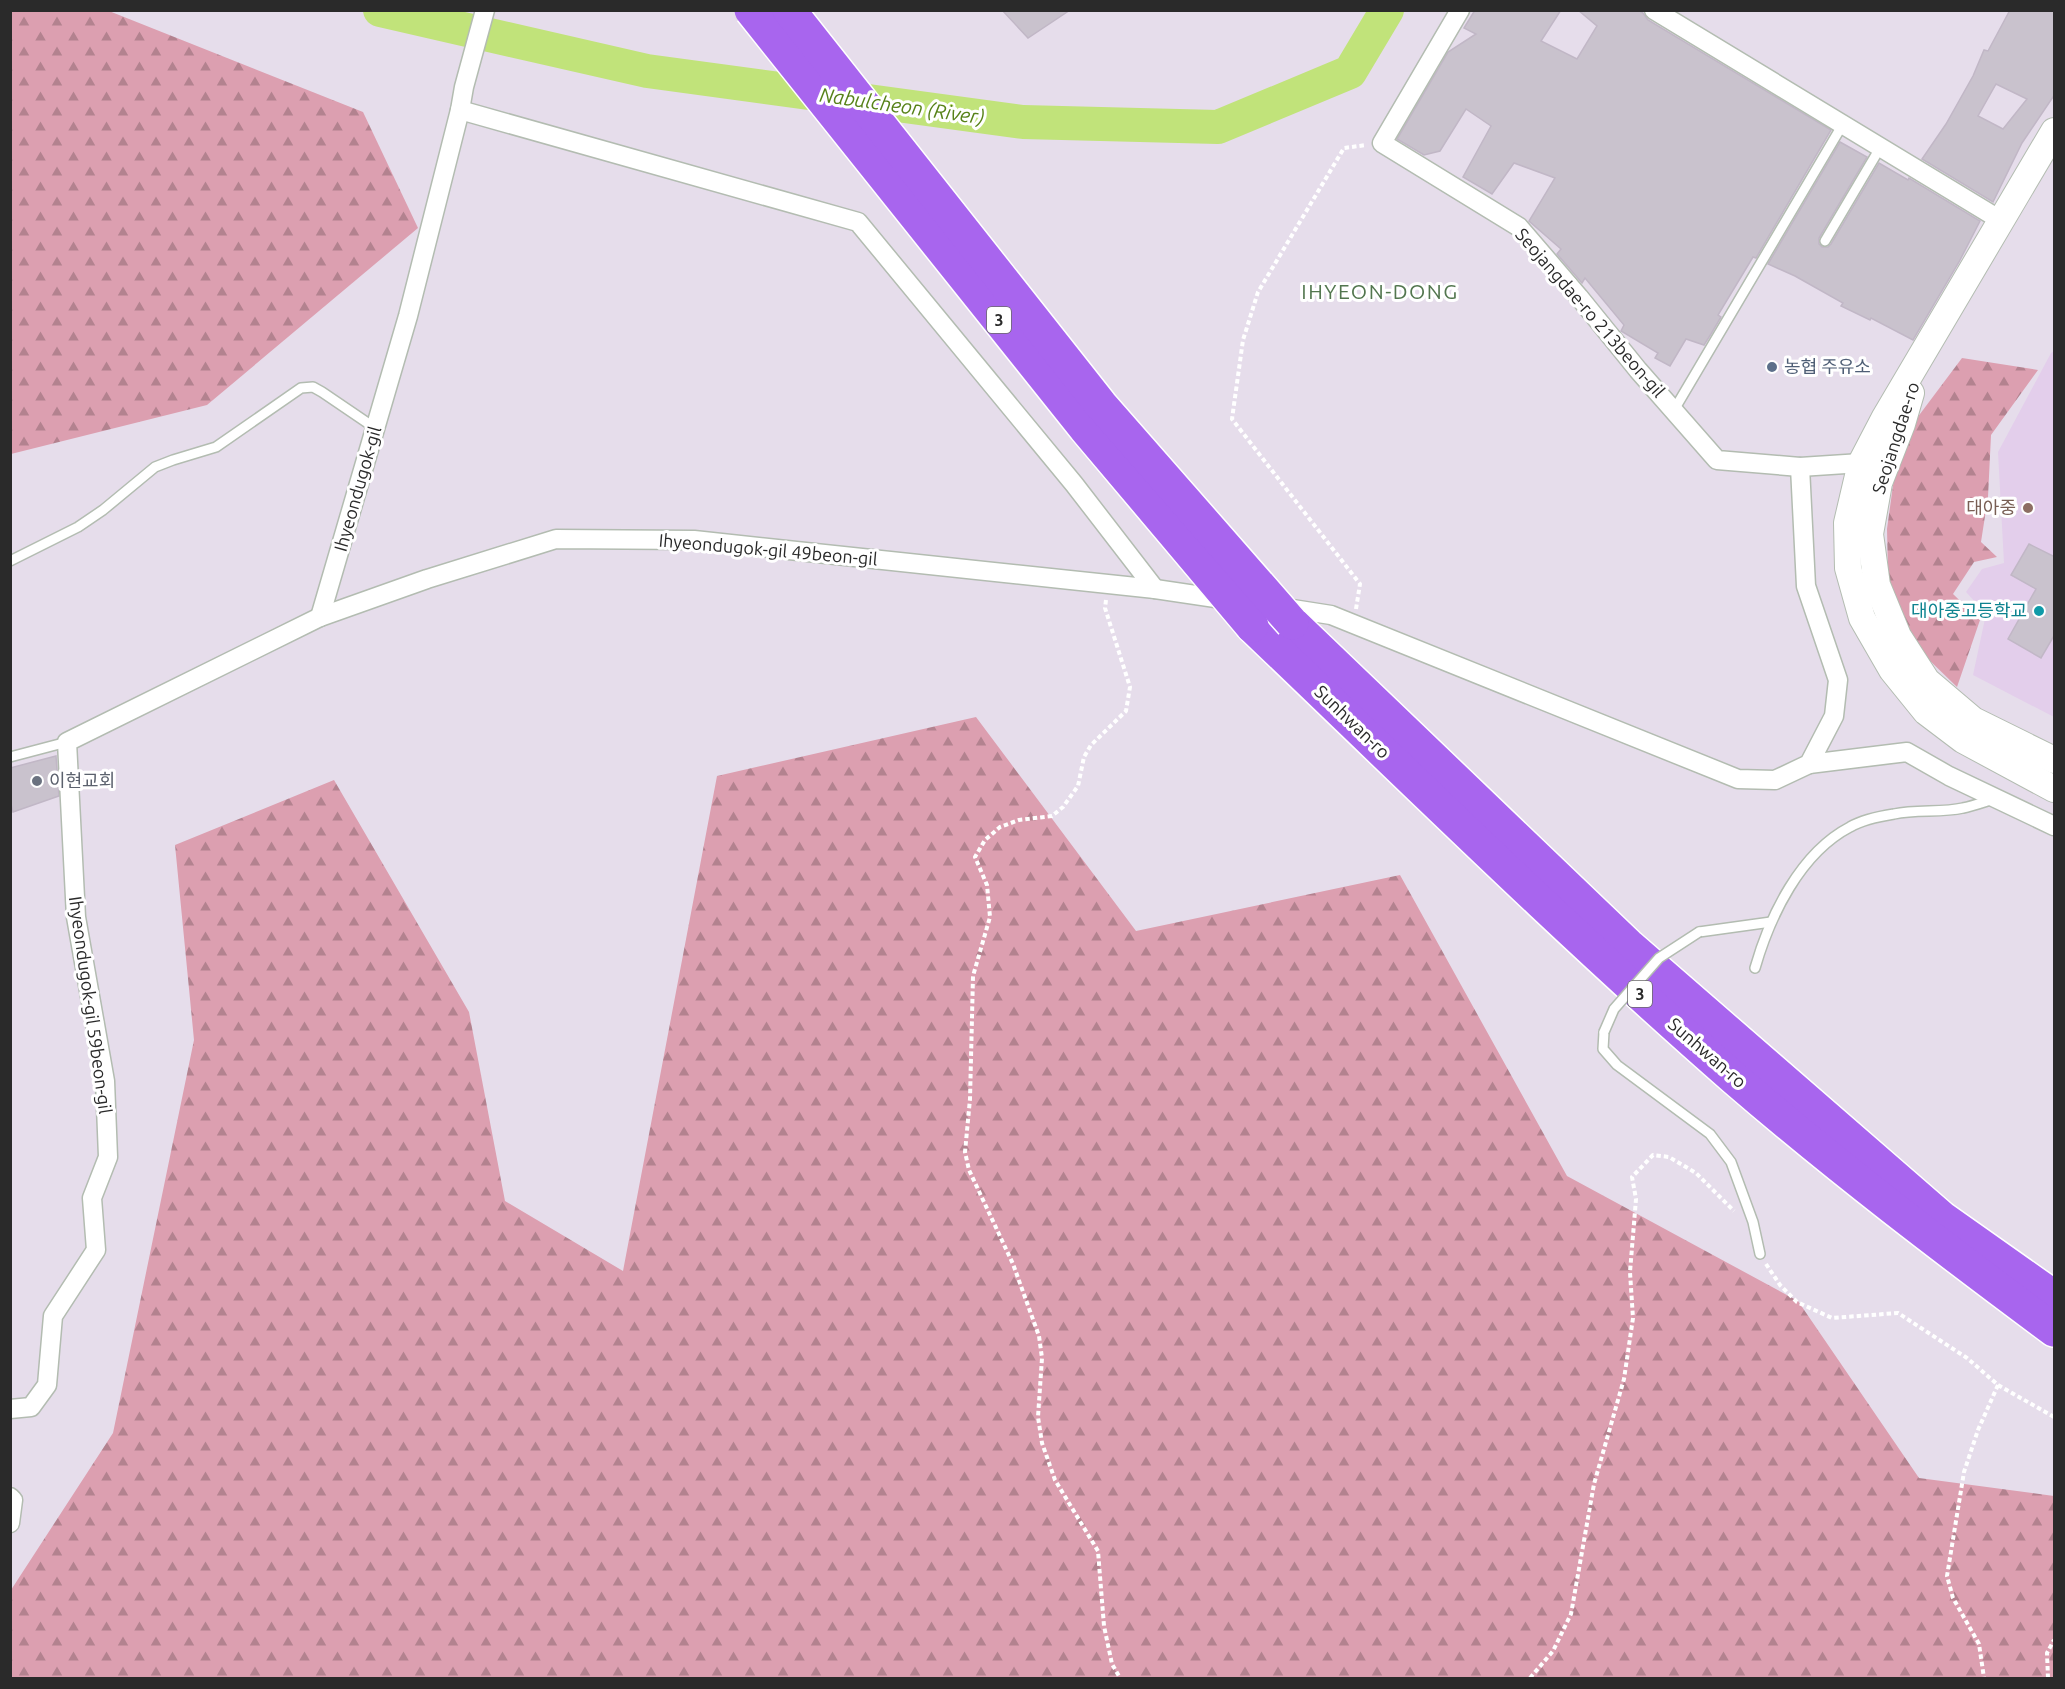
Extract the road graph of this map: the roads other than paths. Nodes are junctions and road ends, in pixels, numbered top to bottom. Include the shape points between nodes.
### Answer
1 (486, 10) edge
2 (751, 10) edge
3 (789, 10) edge
4 (1460, 10) edge
5 (1654, 10) edge
6 (460, 110) junction
7 (1843, 124) junction
8 (2055, 131) edge
9 (1880, 148) junction
10 (2002, 221) junction
11 (1825, 241) dead end
12 (1922, 355) junction
13 (1674, 410) junction
14 (375, 429) junction
15 (1861, 463) junction
16 (1800, 467) junction
17 (10, 561) edge
18 (1155, 589) junction
19 (320, 617) junction
20 (67, 742) junction
21 (10, 757) edge
22 (2055, 760) edge
23 (1809, 765) junction
24 (2055, 789) edge
25 (1996, 798) junction
26 (2055, 826) edge
27 (1771, 922) junction
28 (1755, 968) dead end
29 (1760, 1254) road end
30 (2055, 1297) edge
31 (2055, 1330) edge
32 (10, 1409) edge
33 (10, 1497) edge
34 (10, 1522) edge

1 - 6 street, Ihyeondugok-gil
2 - 31 highway, Sunhwan-ro / 3, bridge via 1085,428 1252,626 1606,964 1736,1079 1919,1230
3 - 30 highway, Sunhwan-ro / 3, bridge via 1101,405 1292,623 1628,945 1942,1218
4 - 13 street, Seojangdae-ro 213beon-gil via 1382,143 1519,228
5 - 7 street
6 - 14 street, Ihyeondugok-gil
6 - 18 street via 858,222 1074,484
7 - 9 street
7 - 13 lane, Seojangdae-ro 213beon-gil
8 - 10 street, Seojangdae-ro
9 - 10 street
9 - 11 lane
10 - 12 street, Seojangdae-ro
12 - 15 street, Seojangdae-ro
12 - 22 street, Seojangdae-ro via 1902,424 1879,483 1870,534 1877,585 1898,636 1927,681 1973,720
13 - 16 street, Seojangdae-ro 213beon-gil via 1717,460
14 - 17 lane via 313,387 301,388 216,447 155,467 78,527
14 - 19 street, Ihyeondugok-gil
15 - 16 street, Seojangdae-ro 213beon-gil
15 - 24 street, Seojangdae-ro via 1847,523 1848,568 1862,618 1892,670 1926,712 1963,740
16 - 23 street via 1806,586 1838,680 1833,716
18 - 19 street, Ihyeondugok-gil 49beon-gil via 694,540 556,539
18 - 23 street, Ihyeondugok-gil 49beon-gil via 1331,615 1738,779 1776,780
19 - 20 street
20 - 21 lane
20 - 32 street, Ihyeondugok-gil 59beon-gil via 76,917 105,1081 108,1157 92,1198 96,1250 53,1316 47,1385 32,1407
23 - 25 street, Ihyeondugok-gil 49beon-gil via 1907,752
25 - 26 street, Ihyeondugok-gil 49beon-gil
25 - 27 lane via 1963,808 1894,814 1851,826 1819,849
27 - 28 lane
27 - 29 lane, bridge via 1699,932 1659,958 1614,1009 1604,1032 1603,1049 1617,1065 1710,1134 1731,1162
33 - 34 street

